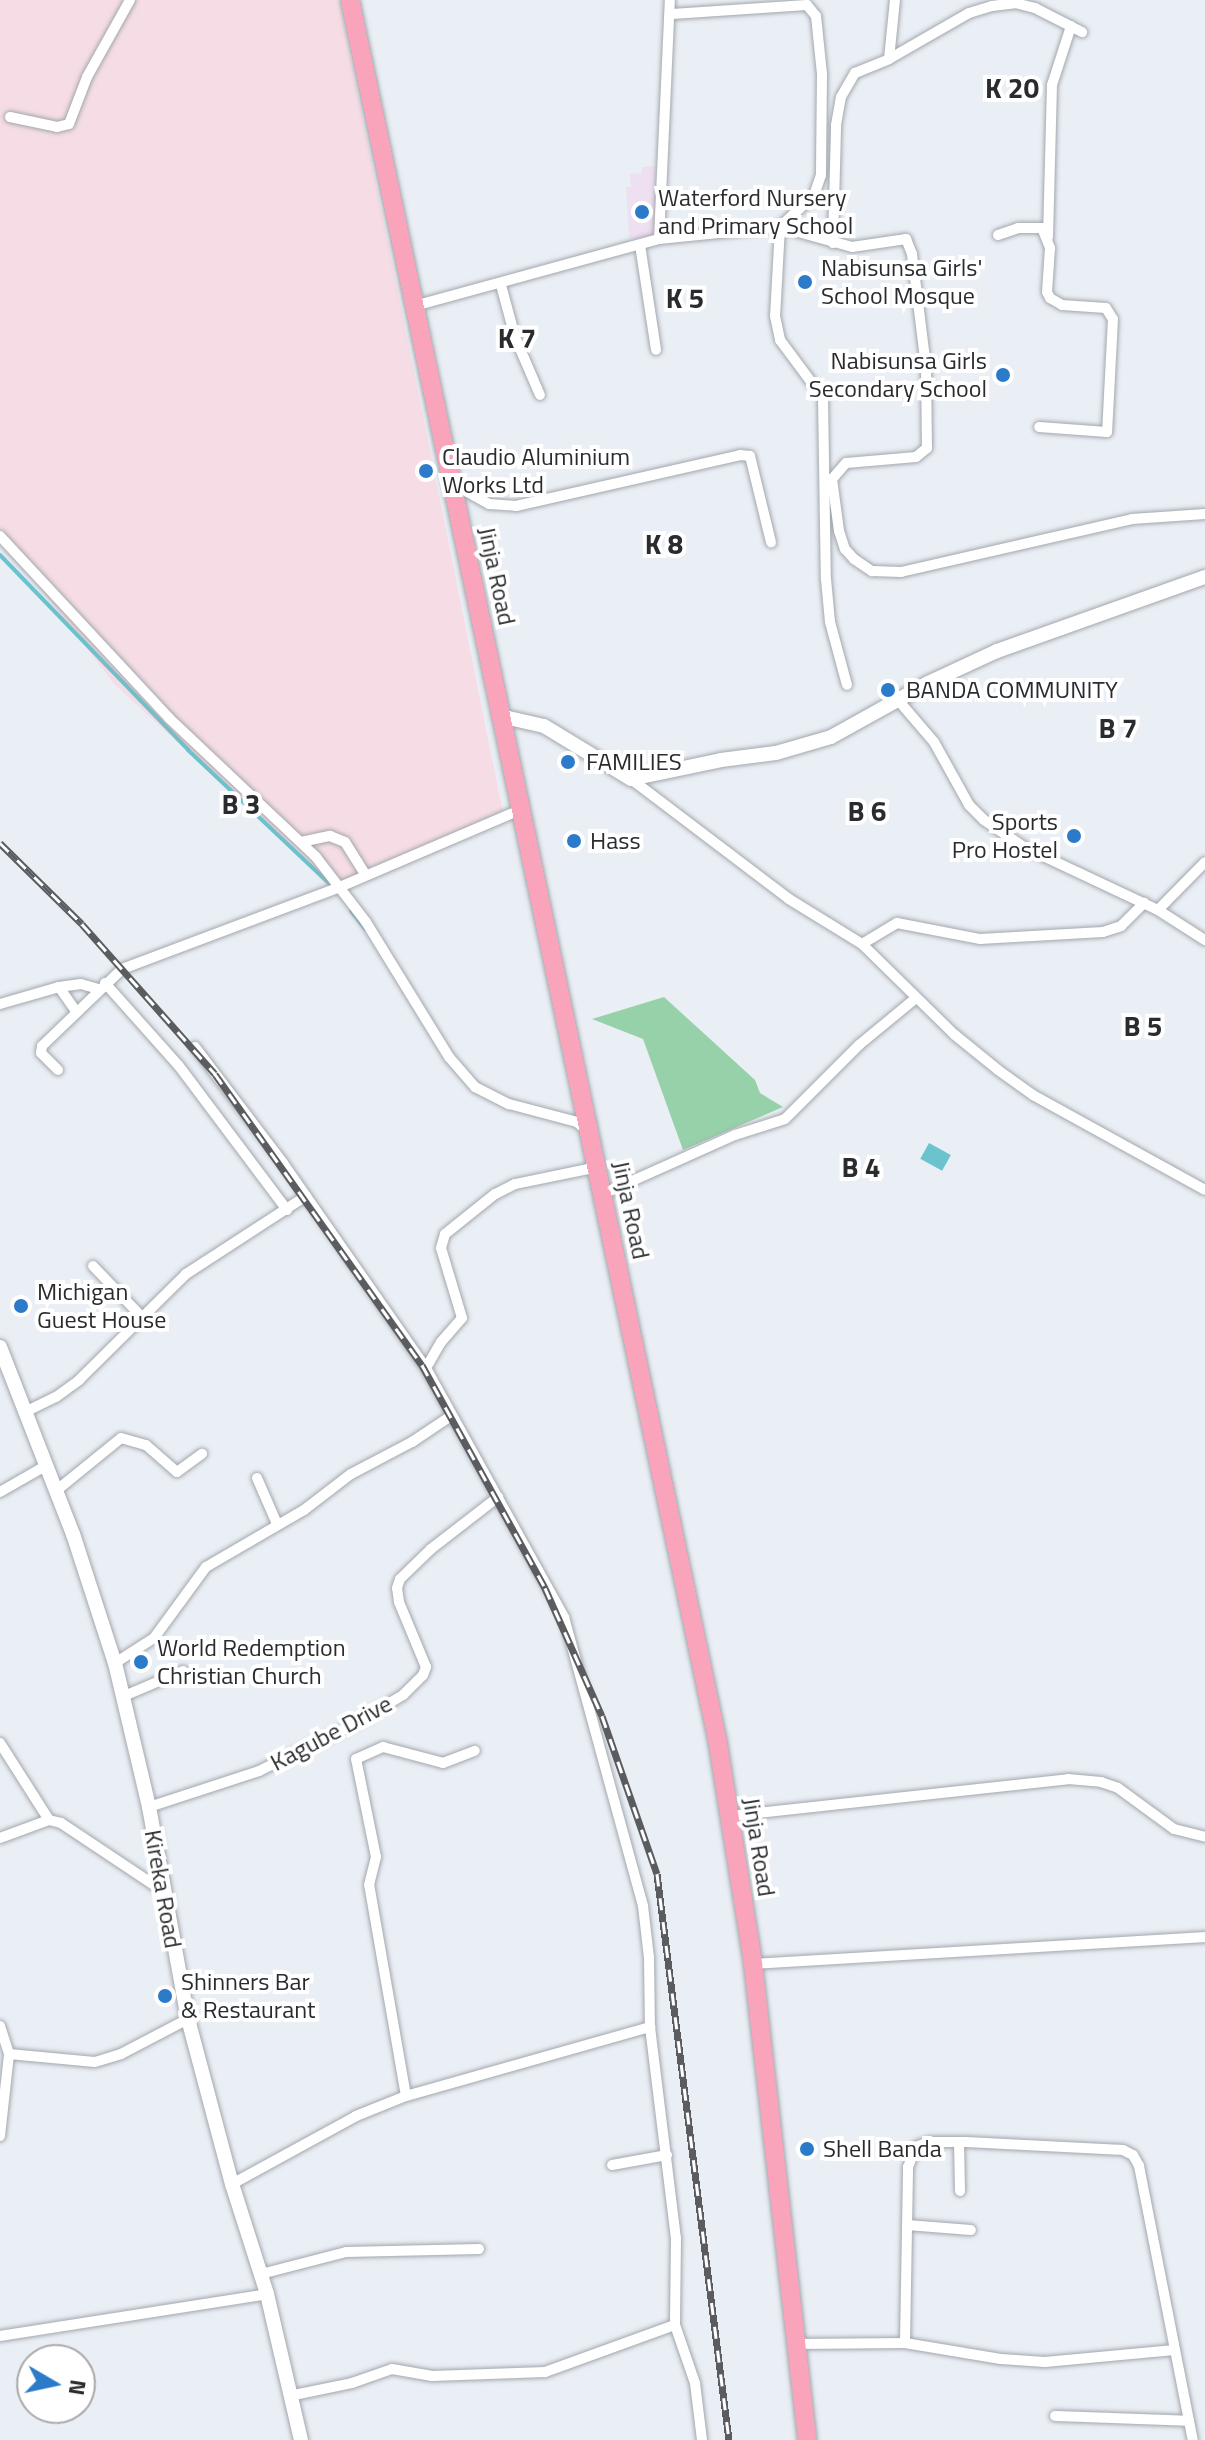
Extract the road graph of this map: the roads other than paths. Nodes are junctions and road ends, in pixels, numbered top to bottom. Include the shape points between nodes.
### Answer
1 (130, 0) edge
2 (350, 0) edge
3 (670, 0) edge
4 (895, 0) edge
5 (672, 14) junction
6 (1071, 26) junction
7 (1082, 32) dead end
8 (889, 59) junction
9 (10, 117) dead end
10 (780, 227) junction
11 (998, 235) dead end
12 (1048, 238) junction
13 (659, 239) junction
14 (833, 243) junction
15 (640, 245) junction
16 (501, 285) junction
17 (414, 306) junction
18 (656, 350) dead end
19 (540, 395) dead end
20 (1039, 427) dead end
21 (453, 484) junction
22 (1205, 514) edge
23 (0, 536) edge
24 (771, 542) dead end
25 (1205, 577) edge
26 (847, 685) dead end
27 (898, 700) junction
28 (500, 716) junction
29 (631, 779) junction
30 (520, 810) junction
31 (301, 842) junction
32 (1205, 862) edge
33 (365, 874) junction
34 (340, 887) junction
35 (1144, 903) junction
36 (1158, 910) junction
37 (1205, 940) edge
38 (862, 944) junction
39 (102, 986) junction
40 (59, 987) junction
41 (916, 998) junction
42 (0, 1004) edge
43 (76, 1011) junction
44 (195, 1047) dead end
45 (58, 1070) dead end
46 (591, 1135) junction
47 (598, 1167) junction
48 (1205, 1190) edge
49 (603, 1194) junction
50 (306, 1196) junction
51 (287, 1210) junction
52 (93, 1266) dead end
53 (141, 1316) junction
54 (1, 1352) edge
55 (426, 1368) junction
56 (25, 1412) junction
57 (451, 1416) junction
58 (202, 1454) dead end
59 (47, 1465) junction
60 (257, 1478) dead end
61 (57, 1490) junction
62 (0, 1492) edge
63 (498, 1497) junction
64 (277, 1524) junction
65 (115, 1663) junction
66 (183, 1671) dead end
67 (124, 1696) junction
68 (0, 1743) edge
69 (475, 1751) dead end
70 (149, 1807) junction
71 (730, 1816) junction
72 (49, 1820) junction
73 (1205, 1837) edge
74 (0, 1838) edge
75 (163, 1891) junction
76 (1205, 1937) edge
77 (753, 1964) junction
78 (188, 2019) junction
79 (0, 2026) edge
80 (650, 2027) junction
81 (9, 2054) junction
82 (406, 2096) junction
83 (0, 2136) edge
84 (959, 2142) junction
85 (667, 2155) junction
86 (612, 2165) dead end
87 (232, 2184) junction
88 (960, 2191) dead end
89 (907, 2225) junction
90 (971, 2230) dead end
91 (479, 2249) dead end
92 (261, 2274) junction
93 (267, 2294) junction
94 (675, 2325) junction
95 (0, 2336) edge
96 (905, 2343) junction
97 (796, 2344) junction
98 (1174, 2350) junction
99 (289, 2396) junction
100 (1055, 2416) dead end
101 (1189, 2421) junction
102 (301, 2440) edge
103 (702, 2440) edge
104 (807, 2440) edge
105 (1193, 2440) edge

1 - 9 street via 87,77 69,124 57,127
2 - 17 highway, Jinja Road
3 - 5 street
4 - 8 street
5 - 10 street via 807,5 813,9 822,74 821,175 814,195
5 - 13 street
6 - 7 street
6 - 8 street via 1035,8 1015,3 992,6 969,13
6 - 12 street via 1052,85
8 - 14 street via 855,73 841,97
10 - 13 street
10 - 14 street
10 - 26 street via 778,336 823,398 826,579 830,622
11 - 12 street via 1035,226
12 - 20 street via 1047,292 1062,305 1106,308 1114,329 1107,432
13 - 15 street
14 - 22 street via 862,248 892,238 909,241 926,367 923,454 846,463 832,479 839,531 854,559 872,571 901,572 1132,519
15 - 16 street
15 - 18 street
16 - 17 street
16 - 19 street via 515,337
17 - 21 highway, Jinja Road
21 - 24 street via 489,504 516,506 750,456
21 - 28 highway, Jinja Road
23 - 31 street via 169,718
25 - 27 main road via 997,651
27 - 29 main road via 802,747
27 - 35 street via 934,742 969,805 984,820 1024,847
28 - 29 main road via 537,723
28 - 30 highway, Jinja Road
29 - 38 street via 789,899
30 - 33 street
30 - 46 highway, Jinja Road
31 - 33 street via 330,836 345,842
31 - 34 street
32 - 36 street
33 - 34 street
34 - 39 street via 129,966
34 - 46 street via 449,1057 475,1087 509,1104 577,1122
35 - 36 street
35 - 38 street via 1121,926 1103,932 972,939 897,923
36 - 37 street
38 - 41 street
39 - 40 street
39 - 43 street
39 - 51 street via 179,1066
40 - 42 street
40 - 43 street
41 - 48 street via 1033,1095
41 - 49 street via 859,1045 785,1119 735,1135
43 - 45 street via 40,1049
44 - 50 street
46 - 47 highway, Jinja Road
47 - 49 highway, Jinja Road
47 - 55 street via 515,1184 445,1234 441,1248 462,1318
49 - 71 highway, Jinja Road
50 - 51 street
50 - 55 street
51 - 53 street via 212,1255
52 - 53 street
53 - 56 street via 79,1380
54 - 56 main road, Kireka Road
55 - 57 street
56 - 59 main road, Kireka Road
57 - 63 street
57 - 64 street
58 - 61 street via 177,1472 146,1445 121,1438
59 - 61 main road, Kireka Road
59 - 62 street
60 - 64 street
61 - 65 main road, Kireka Road
63 - 70 street, Kagube Drive via 400,1579 399,1602 426,1667 403,1695 259,1771
63 - 80 street via 564,1617 643,1906
64 - 65 street via 206,1567 154,1638
65 - 67 main road, Kireka Road
66 - 67 street
67 - 70 main road, Kireka Road
68 - 72 street
69 - 82 street via 443,1763 383,1747 356,1759 375,1851 369,1885
70 - 75 main road, Kireka Road
71 - 73 street via 1068,1779 1118,1788 1174,1829
71 - 77 highway, Jinja Road
72 - 74 street
72 - 75 street
75 - 78 main road, Kireka Road
76 - 77 street
77 - 97 highway, Jinja Road
78 - 81 street via 95,2062
78 - 87 main road, Kireka Road
79 - 81 street
80 - 82 street
80 - 85 street
81 - 83 street
82 - 87 street via 356,2116
84 - 88 street
84 - 89 street via 921,2143 910,2153
84 - 98 street via 1109,2148 1133,2155
85 - 86 street
85 - 94 street via 676,2238
87 - 92 main road, Kireka Road
89 - 90 street
89 - 96 street
91 - 92 street via 346,2252
92 - 93 main road, Kireka Road
93 - 95 street
93 - 99 main road, Kireka Road
94 - 99 street via 545,2372 432,2376 392,2369
94 - 103 street via 695,2383
96 - 97 street
96 - 98 street via 1033,2362
97 - 104 highway, Jinja Road
98 - 101 street
99 - 102 main road, Kireka Road
100 - 101 street
101 - 105 street

